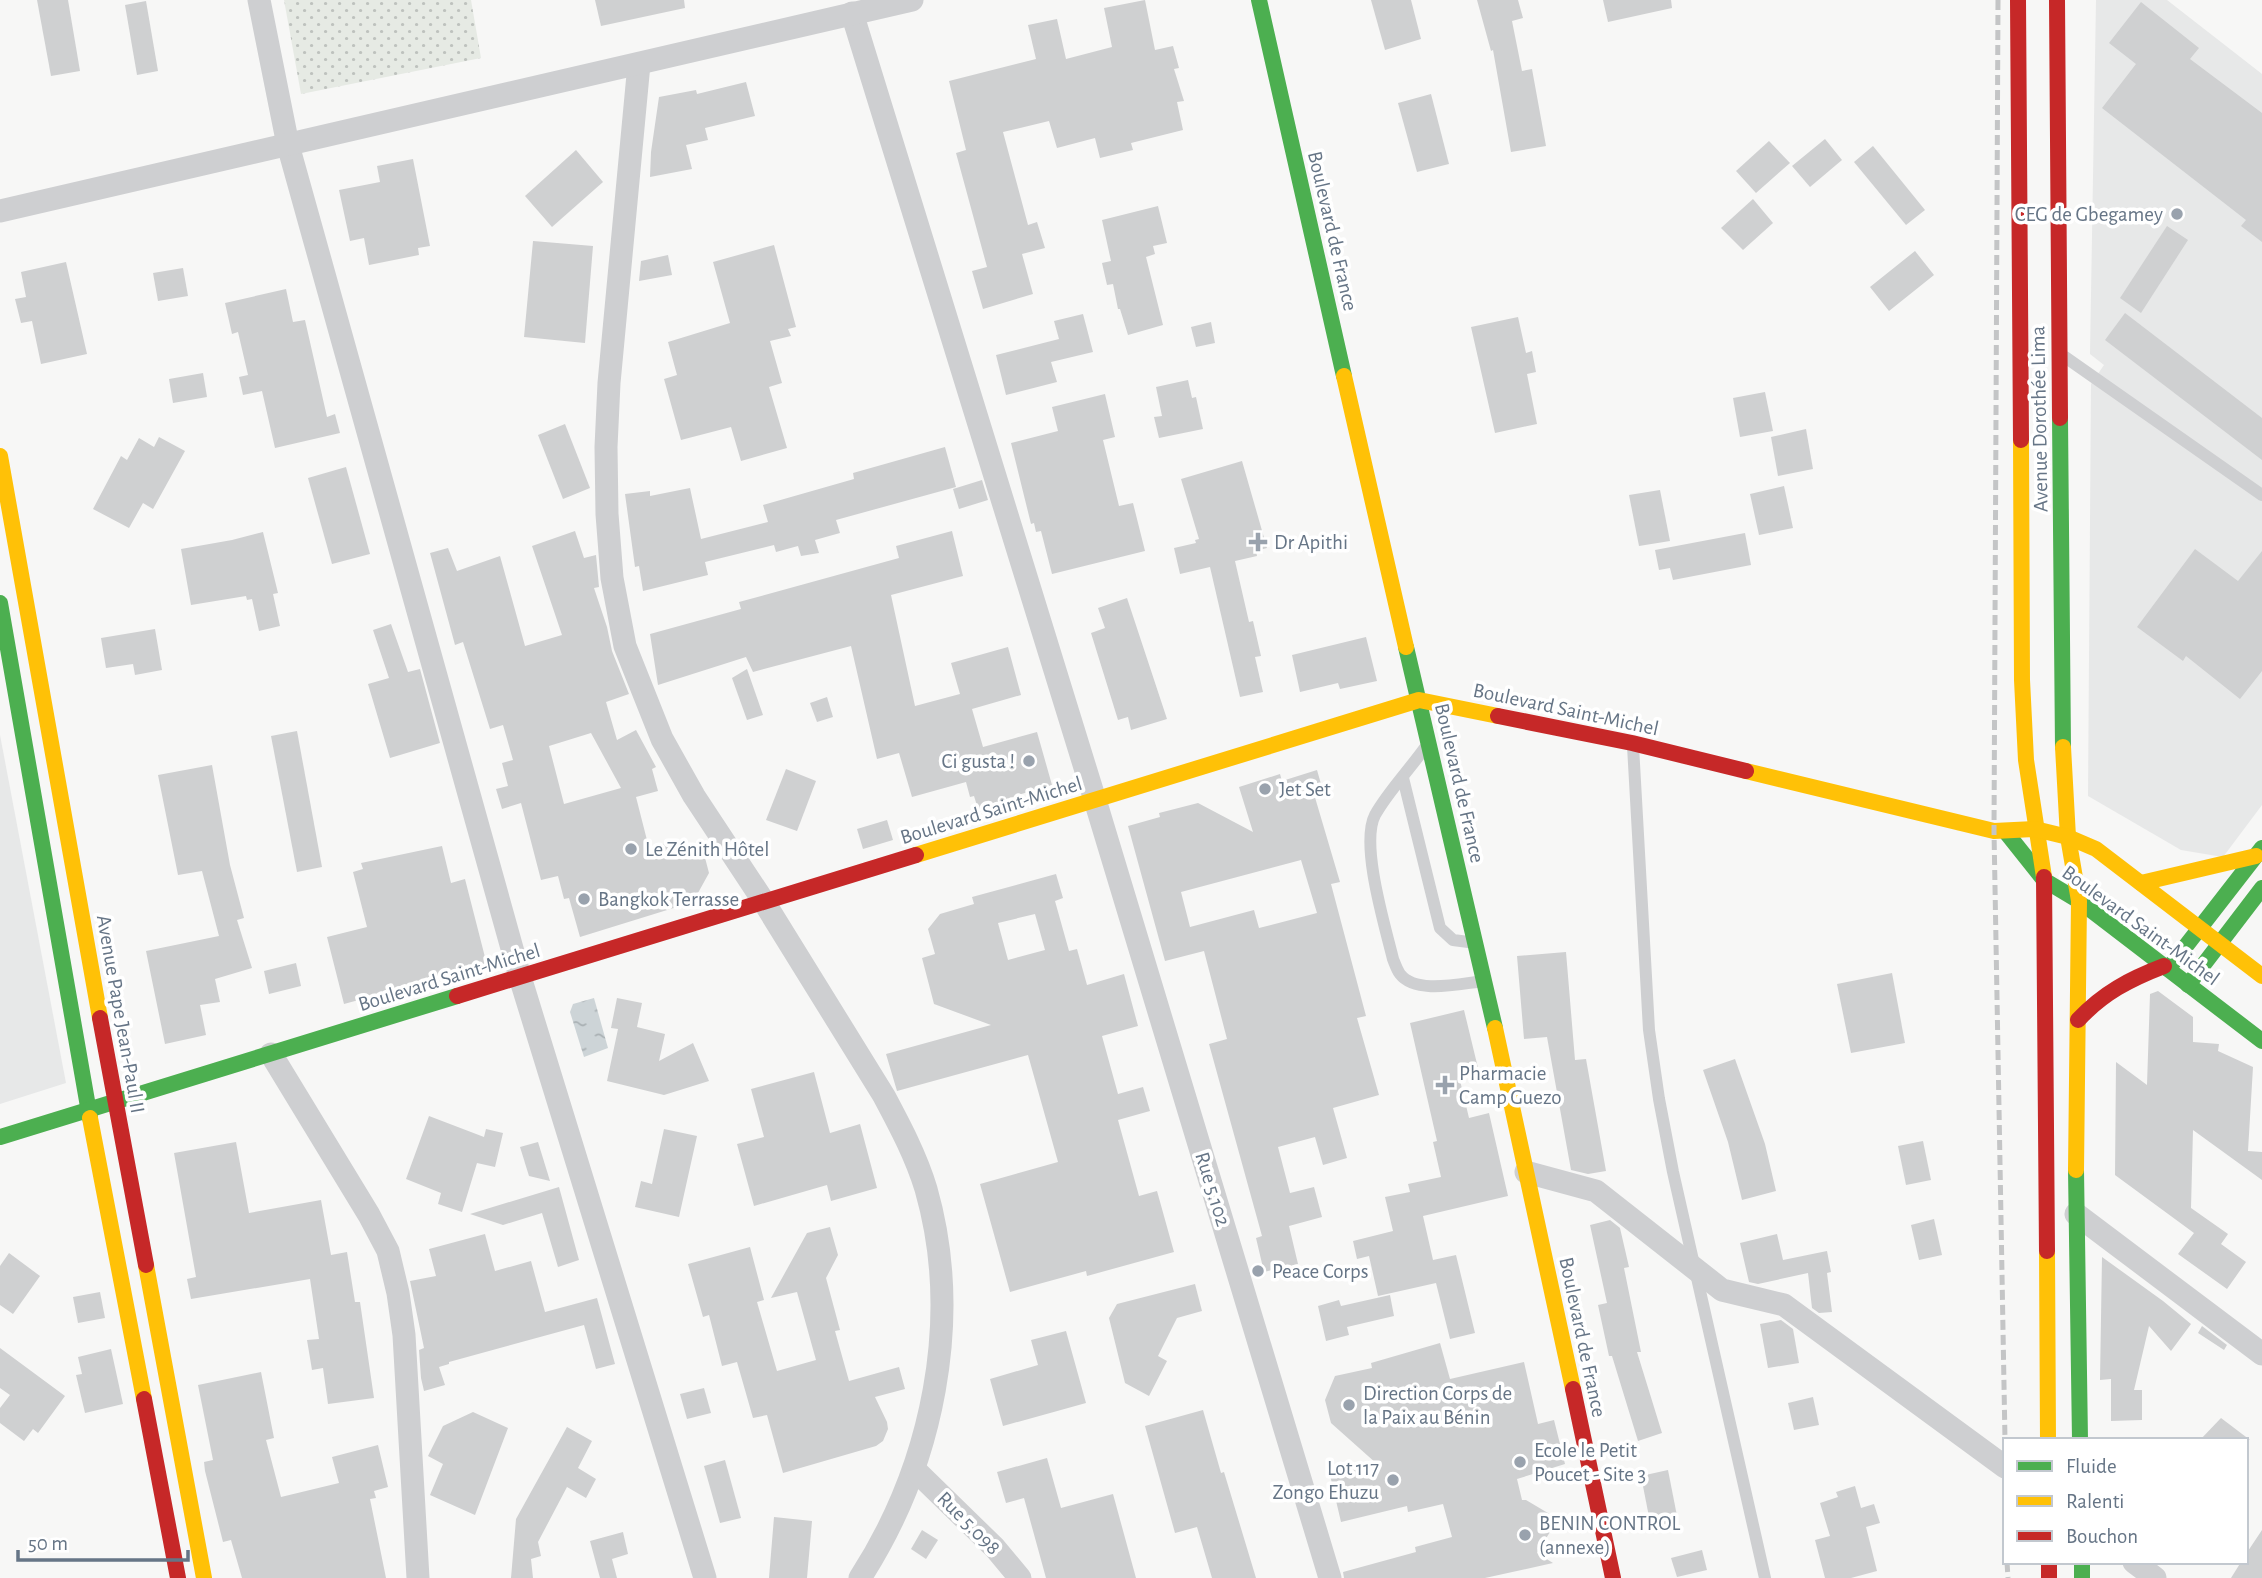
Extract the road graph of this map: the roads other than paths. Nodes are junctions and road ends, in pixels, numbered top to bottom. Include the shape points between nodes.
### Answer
1 (259, 0) edge
2 (912, 0) edge
3 (1259, 0) edge
4 (2018, 0) edge
5 (2057, 0) edge
6 (852, 13) junction
7 (639, 64) junction
8 (288, 145) junction
9 (0, 211) edge
10 (2059, 352) junction
11 (0, 456) edge
12 (2262, 495) edge
13 (0, 603) edge
14 (1419, 700) junction
15 (1428, 743) junction
16 (1632, 743) junction
17 (1403, 778) junction
18 (1095, 800) junction
19 (2035, 829) junction
20 (2005, 831) junction
21 (2068, 837) junction
22 (2259, 852) edge
23 (2044, 880) junction
24 (2141, 883) junction
25 (2262, 888) edge
26 (2079, 901) junction
27 (764, 902) junction
28 (2200, 928) junction
29 (1477, 943) junction
30 (2220, 943) junction
31 (2166, 967) junction
32 (2262, 976) edge
33 (520, 977) junction
34 (1485, 981) junction
35 (2188, 985) junction
36 (2078, 1020) junction
37 (2262, 1041) edge
38 (271, 1054) junction
39 (115, 1102) junction
40 (88, 1110) junction
41 (0, 1137) edge
42 (1526, 1172) junction
43 (2076, 1214) junction
44 (2262, 1354) edge
45 (2048, 1438) edge
46 (2080, 1438) edge
47 (2003, 1466) edge
48 (915, 1470) junction
49 (2137, 1564) edge
50 (178, 1578) edge
51 (204, 1578) edge
52 (418, 1578) edge
53 (705, 1578) edge
54 (860, 1578) edge
55 (1020, 1578) edge
56 (1330, 1578) edge
57 (1614, 1578) edge
58 (1765, 1578) edge
59 (2155, 1578) edge

1 - 8 street
2 - 6 street
3 - 14 main road, Boulevard de France
4 - 19 main road, Avenue Dorothée Lima via 2022,680
5 - 10 main road, Avenue Dorothée Lima
6 - 7 street
6 - 18 street, Rue 5.102
7 - 8 street
7 - 27 street via 608,396 607,514 612,578 625,646 662,739
8 - 9 street
8 - 33 street
10 - 12 lane
10 - 21 main road, Avenue Dorothée Lima via 2063,760
11 - 39 main road, Avenue Pape Jean-Paul II
13 - 40 main road
14 - 15 main road, Boulevard de France
14 - 16 main road, Boulevard Saint-Michel
14 - 18 main road, Boulevard Saint-Michel
15 - 17 lane
15 - 29 main road, Boulevard de France
16 - 20 main road, Boulevard Saint-Michel
16 - 58 lane via 1650,1030 1659,1099
17 - 29 lane via 1440,928 1453,940
17 - 34 lane via 1375,816 1370,831 1393,959 1411,984
18 - 27 main road, Boulevard Saint-Michel
18 - 56 street, Rue 5.102
19 - 20 main road, Boulevard Saint-Michel
19 - 21 main road, Boulevard Saint-Michel
19 - 23 main road, Avenue Dorothée Lima
20 - 23 main road, Boulevard Saint-Michel
21 - 24 main road, Boulevard Saint-Michel via 2096,849
21 - 26 main road, Avenue Dorothée Lima
22 - 24 main road
22 - 28 main road
23 - 26 main road, Boulevard Saint-Michel
23 - 45 main road, Avenue Dorothée Lima
24 - 28 main road, Boulevard Saint-Michel
25 - 30 main road
26 - 31 main road, Boulevard Saint-Michel
26 - 36 main road, Avenue Dorothée Lima
27 - 33 main road, Boulevard Saint-Michel
27 - 48 street via 884,1096 926,1189 939,1257 941,1331 938,1370
28 - 30 main road, Boulevard Saint-Michel
28 - 31 main road
29 - 34 main road, Boulevard de France
30 - 32 main road, Boulevard Saint-Michel
30 - 35 main road
31 - 35 main road, Boulevard Saint-Michel
31 - 36 main road via 2113,987
33 - 38 main road, Boulevard Saint-Michel
33 - 53 street
34 - 42 main road, Boulevard de France
35 - 37 main road, Boulevard Saint-Michel
36 - 43 main road, Avenue Dorothée Lima
38 - 39 main road, Boulevard Saint-Michel
38 - 52 street via 388,1251 404,1335
39 - 40 main road, Boulevard Saint-Michel
39 - 51 main road, Avenue Pape Jean-Paul II
40 - 41 main road, Boulevard Saint-Michel
40 - 50 main road
42 - 47 street via 1596,1191 1722,1290 1783,1306
42 - 57 main road, Boulevard de France
43 - 44 street
43 - 46 main road, Avenue Dorothée Lima
48 - 54 street
48 - 55 street, Rue 5.098
49 - 59 street

